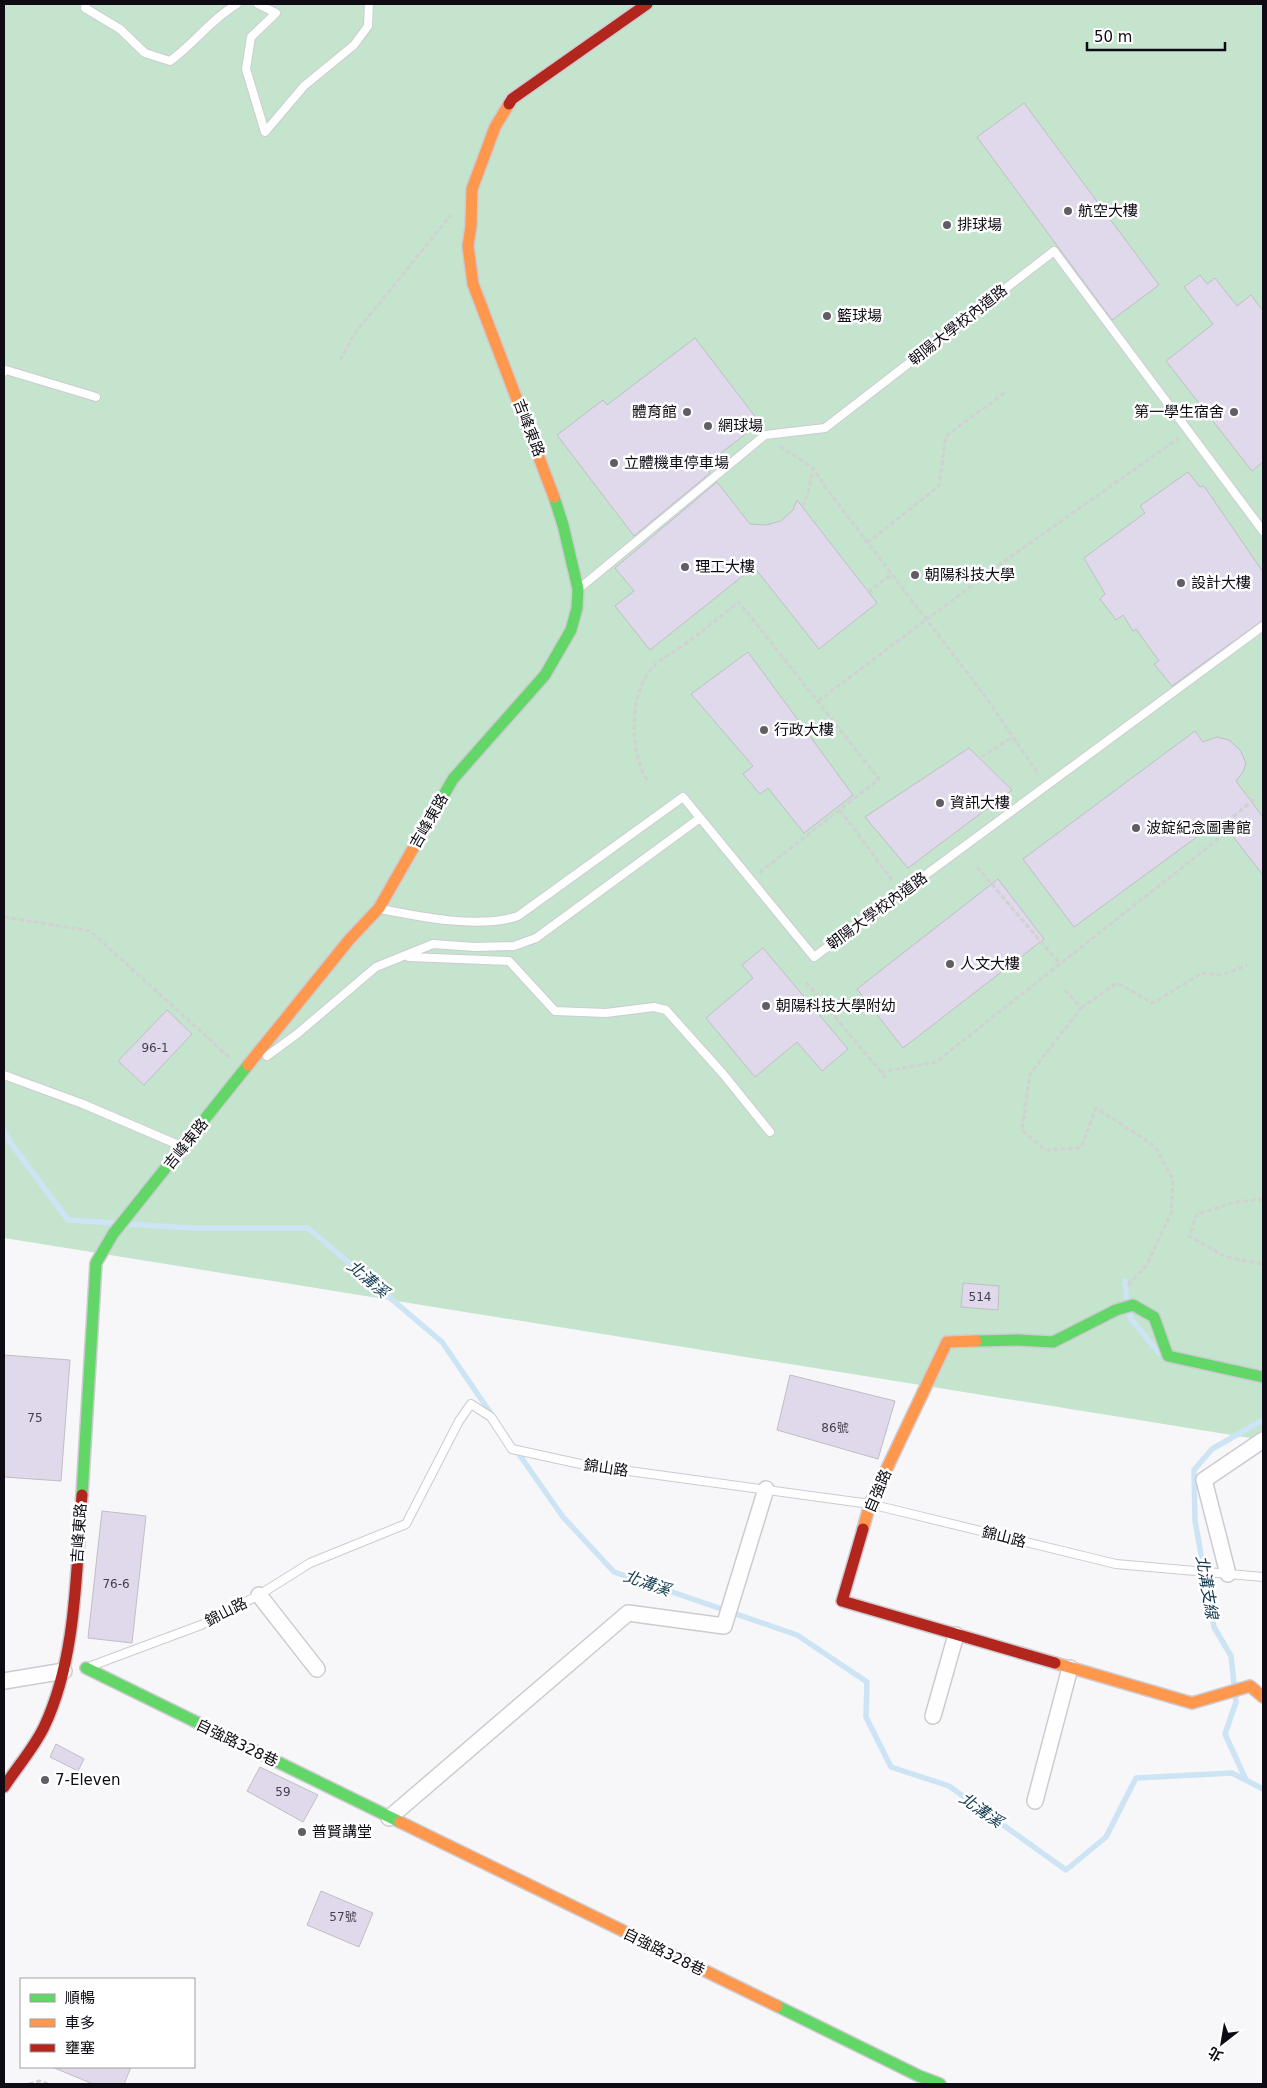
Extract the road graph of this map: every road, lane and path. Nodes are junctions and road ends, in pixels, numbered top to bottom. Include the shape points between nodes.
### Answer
1 (86, 4) edge
2 (237, 4) edge
3 (258, 4) edge
4 (369, 4) edge
5 (647, 4) edge
6 (454, 212) dead end
7 (340, 360) dead end
8 (4, 372) edge
9 (1008, 392) dead end
10 (96, 397) dead end
11 (1189, 431) junction
12 (765, 435) junction
13 (813, 468) junction
14 (802, 506) dead end
15 (1263, 531) edge
16 (867, 543) junction
17 (892, 574) junction
18 (578, 589) junction
19 (868, 592) dead end
20 (1263, 626) edge
21 (818, 701) junction
22 (1013, 737) junction
23 (981, 757) dead end
24 (646, 780) dead end
25 (1047, 786) junction
26 (1256, 797) dead end
27 (840, 810) junction
28 (700, 818) junction
29 (977, 867) dead end
30 (751, 880) junction
31 (902, 893) junction
32 (379, 908) junction
33 (4, 917) edge
34 (1060, 964) junction
35 (1247, 965) dead end
36 (379, 966) junction
37 (806, 982) dead end
38 (1065, 990) dead end
39 (1081, 1008) junction
40 (244, 1072) junction
41 (880, 1072) junction
42 (4, 1075) edge
43 (886, 1078) dead end
44 (770, 1132) dead end
45 (182, 1146) junction
46 (1263, 1199) edge
47 (1263, 1264) edge
48 (1126, 1287) dead end
49 (1263, 1376) edge
50 (1263, 1440) edge
51 (766, 1489) junction
52 (870, 1504) junction
53 (1228, 1574) junction
54 (1263, 1577) edge
55 (259, 1595) junction
56 (956, 1634) junction
57 (1070, 1668) junction
58 (75, 1669) junction
59 (316, 1669) dead end
60 (4, 1681) edge
61 (1263, 1697) edge
62 (933, 1716) dead end
63 (4, 1787) edge
64 (1035, 1801) dead end
65 (389, 1818) junction
66 (29, 2084) edge
67 (48, 2084) edge
68 (940, 2084) edge

1 - 2 lane via 85,8 120,29 145,53 170,61 186,50 222,12
3 - 4 lane via 276,13 251,37 246,69 265,132 304,86 354,45 368,26
5 - 18 street, 吉峰東路 via 512,99 495,127 472,189 468,246 473,284 545,471 563,525
6 - 7 path via 355,333
8 - 10 lane
9 - 16 path via 946,436 939,486
11 - 12 lane, 朝陽大學校內道路 via 1054,251 825,428
11 - 15 lane, 朝陽大學校內道路
11 - 21 path via 1003,562
12 - 13 path
12 - 18 lane
13 - 14 path
13 - 16 path
16 - 17 path
17 - 19 path
17 - 22 path
18 - 32 street, 吉峰東路 via 571,630 545,674 508,723 453,779
20 - 25 lane, 朝陽大學校內道路
21 - 24 path via 738,602 651,668 637,705 634,731 640,769
21 - 27 path via 879,779
22 - 23 path
22 - 25 path
25 - 31 lane, 朝陽大學校內道路
26 - 34 path via 1218,829 1223,835
27 - 30 path
27 - 31 path
28 - 30 lane, 朝陽大學校內道路
28 - 32 lane, 朝陽大學校內道路 via 683,796 518,916 502,921 427,919
28 - 36 lane via 536,938 514,946 475,948 433,944
29 - 34 path
30 - 31 lane, 朝陽大學校內道路 via 814,957
32 - 40 street, 吉峰東路 via 349,940
33 - 40 path via 90,931
34 - 41 path via 936,1062
35 - 39 path via 1222,974 1202,973 1153,1003 1117,983
36 - 40 lane via 297,1034
36 - 44 lane via 413,956 509,961 555,1011 606,1013 654,1007 666,1010
37 - 41 path
38 - 39 path
39 - 48 path via 1030,1074 1022,1130 1045,1150 1081,1148 1096,1108 1155,1146 1173,1180 1171,1213 1146,1266
40 - 45 street, 吉峰東路
41 - 43 path
42 - 45 lane
45 - 58 street, 吉峰東路 via 113,1234 96,1263 72,1622
46 - 47 path via 1236,1202 1197,1214 1189,1236 1226,1257
49 - 52 street, 自強路 via 1168,1356 1154,1317 1133,1305 1116,1310 1053,1342 947,1342
50 - 53 street via 1204,1480
51 - 52 lane, 錦山路
51 - 55 lane, 錦山路 via 585,1466 512,1449 490,1418 471,1404 406,1524 310,1563
51 - 65 street via 724,1626 628,1613
52 - 53 lane, 錦山路 via 1116,1564
52 - 56 street, 自強路 via 842,1602
53 - 54 lane, 錦山路
55 - 58 lane, 錦山路 via 201,1625
55 - 59 street
56 - 57 street, 自強路
56 - 62 street
57 - 61 street, 自強路 via 1192,1703 1250,1686
57 - 64 street
58 - 60 street
58 - 63 street, 吉峰東路 via 44,1727
58 - 65 street, 自強路328巷
65 - 68 street, 自強路328巷
66 - 67 path via 39,2081

